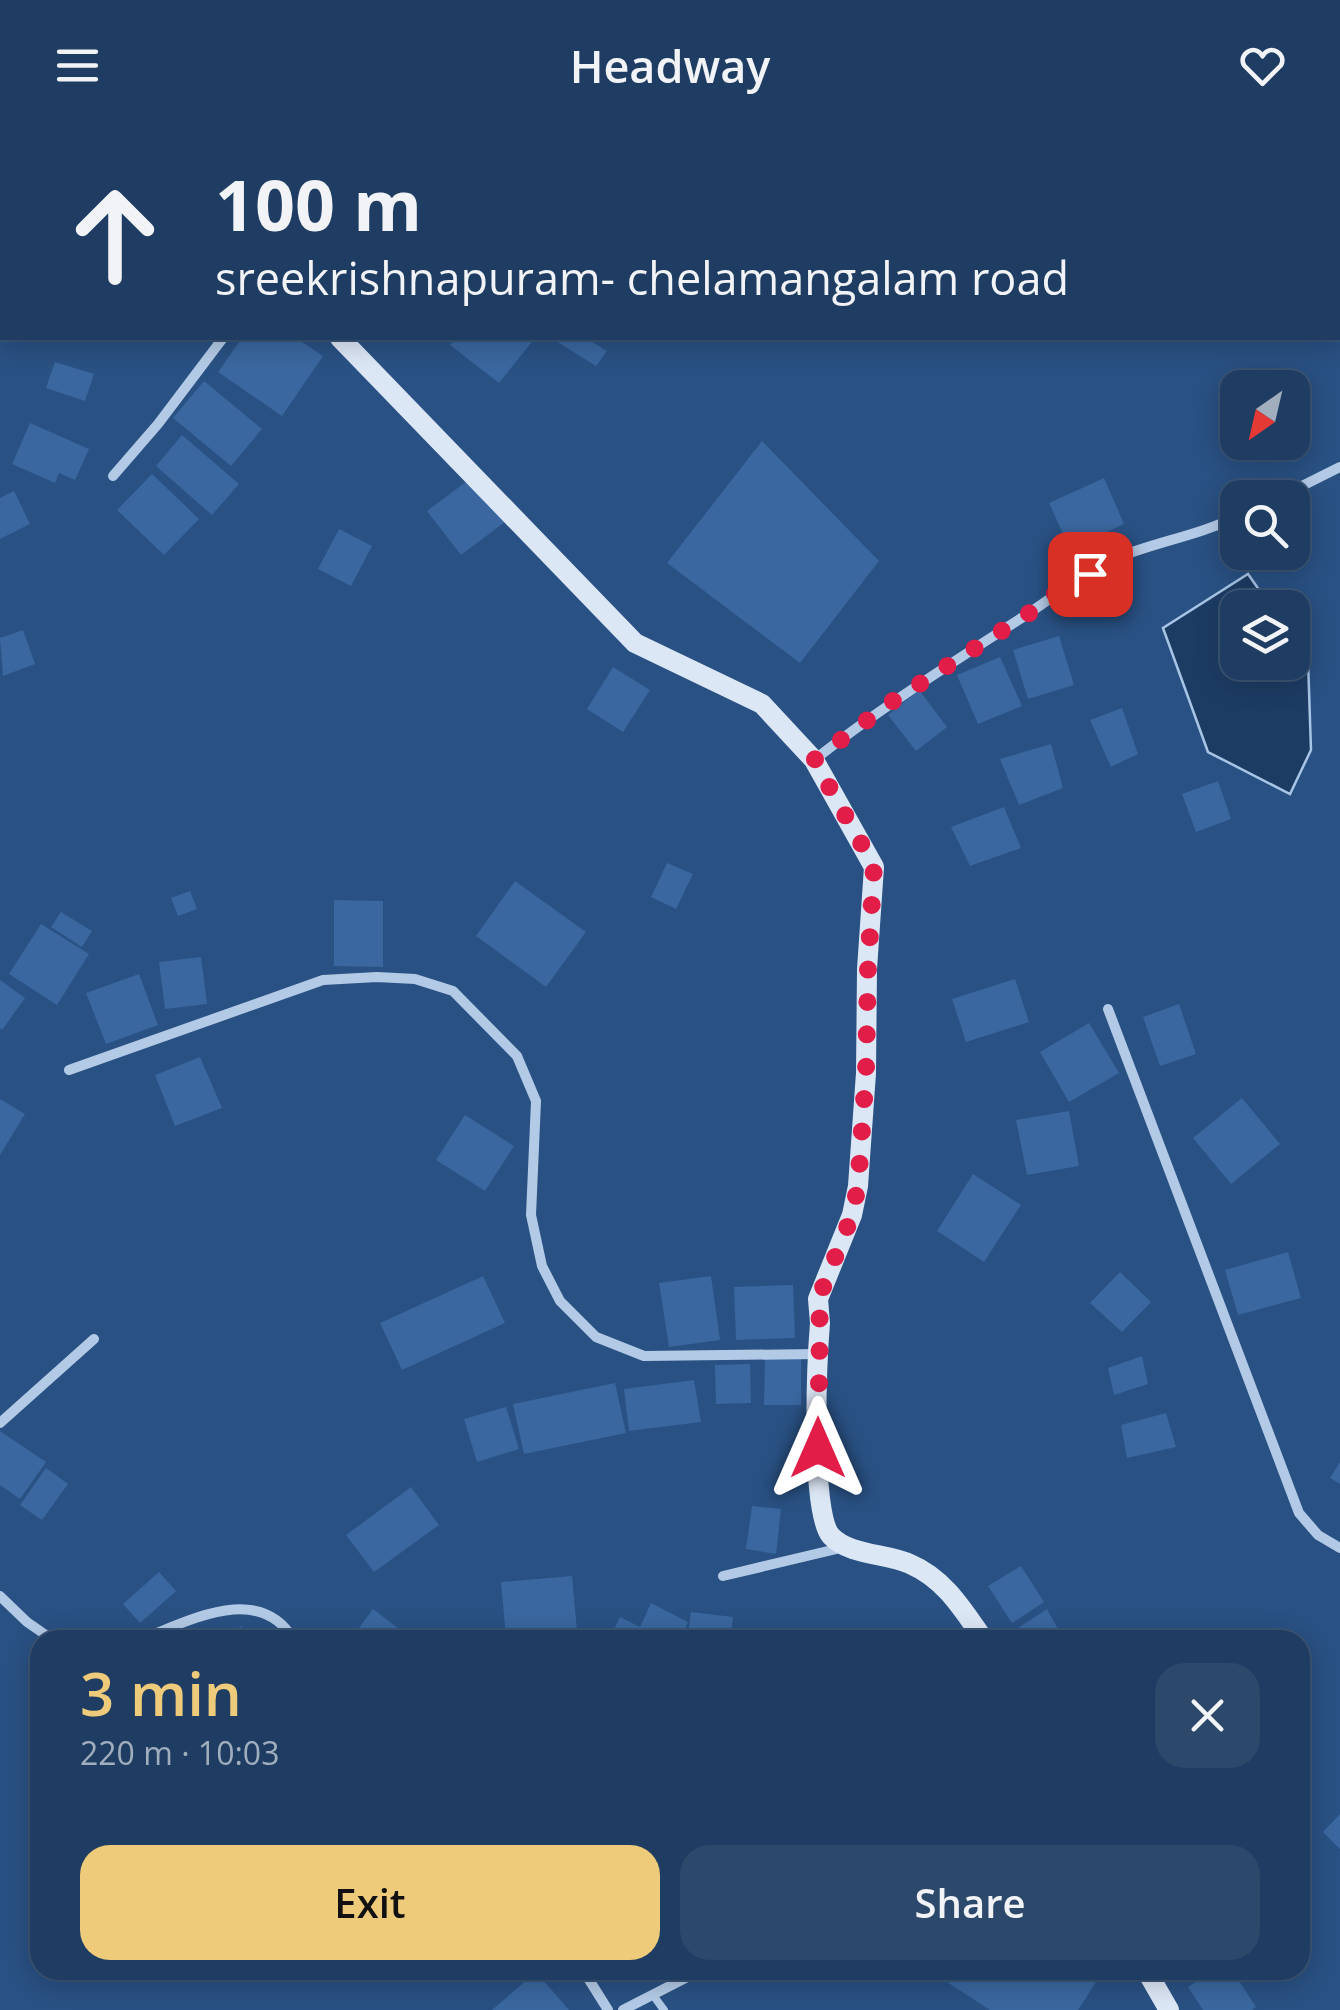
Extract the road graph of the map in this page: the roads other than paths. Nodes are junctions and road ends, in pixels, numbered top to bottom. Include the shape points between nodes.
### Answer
1 (221, 340) edge
2 (342, 340) edge
3 (1340, 467) edge
4 (113, 476) dead end
5 (1310, 482) edge
6 (1220, 523) edge
7 (814, 760) junction
8 (1108, 1009) dead end
9 (69, 1070) dead end
10 (94, 1339) dead end
11 (818, 1354) junction
12 (0, 1423) edge
13 (846, 1547) junction
14 (1340, 1548) edge
15 (723, 1576) dead end
16 (0, 1596) edge
17 (39, 1630) edge
18 (167, 1630) edge
19 (288, 1630) edge
20 (977, 1630) edge
21 (588, 1980) edge
22 (681, 1980) edge
23 (1152, 1980) edge
24 (654, 1994) junction
25 (608, 2010) edge
26 (623, 2010) edge
27 (664, 2010) edge
28 (1169, 2010) edge

1 - 4 street
2 - 7 street via 635,643 762,704
3 - 5 street
6 - 7 street via 1115,559 1065,586
7 - 11 street via 874,866 858,1186 818,1300
8 - 14 street via 1299,1514
9 - 11 street via 323,980 377,976 453,990 518,1056 536,1100 530,1215 542,1266 560,1301 596,1337 644,1356
10 - 12 street
11 - 13 street via 820,1498 825,1526
13 - 15 street
13 - 20 street via 930,1574
16 - 17 street
18 - 19 street via 229,1608 254,1610
21 - 25 street
22 - 24 street
23 - 28 street
24 - 26 street
24 - 27 lane

